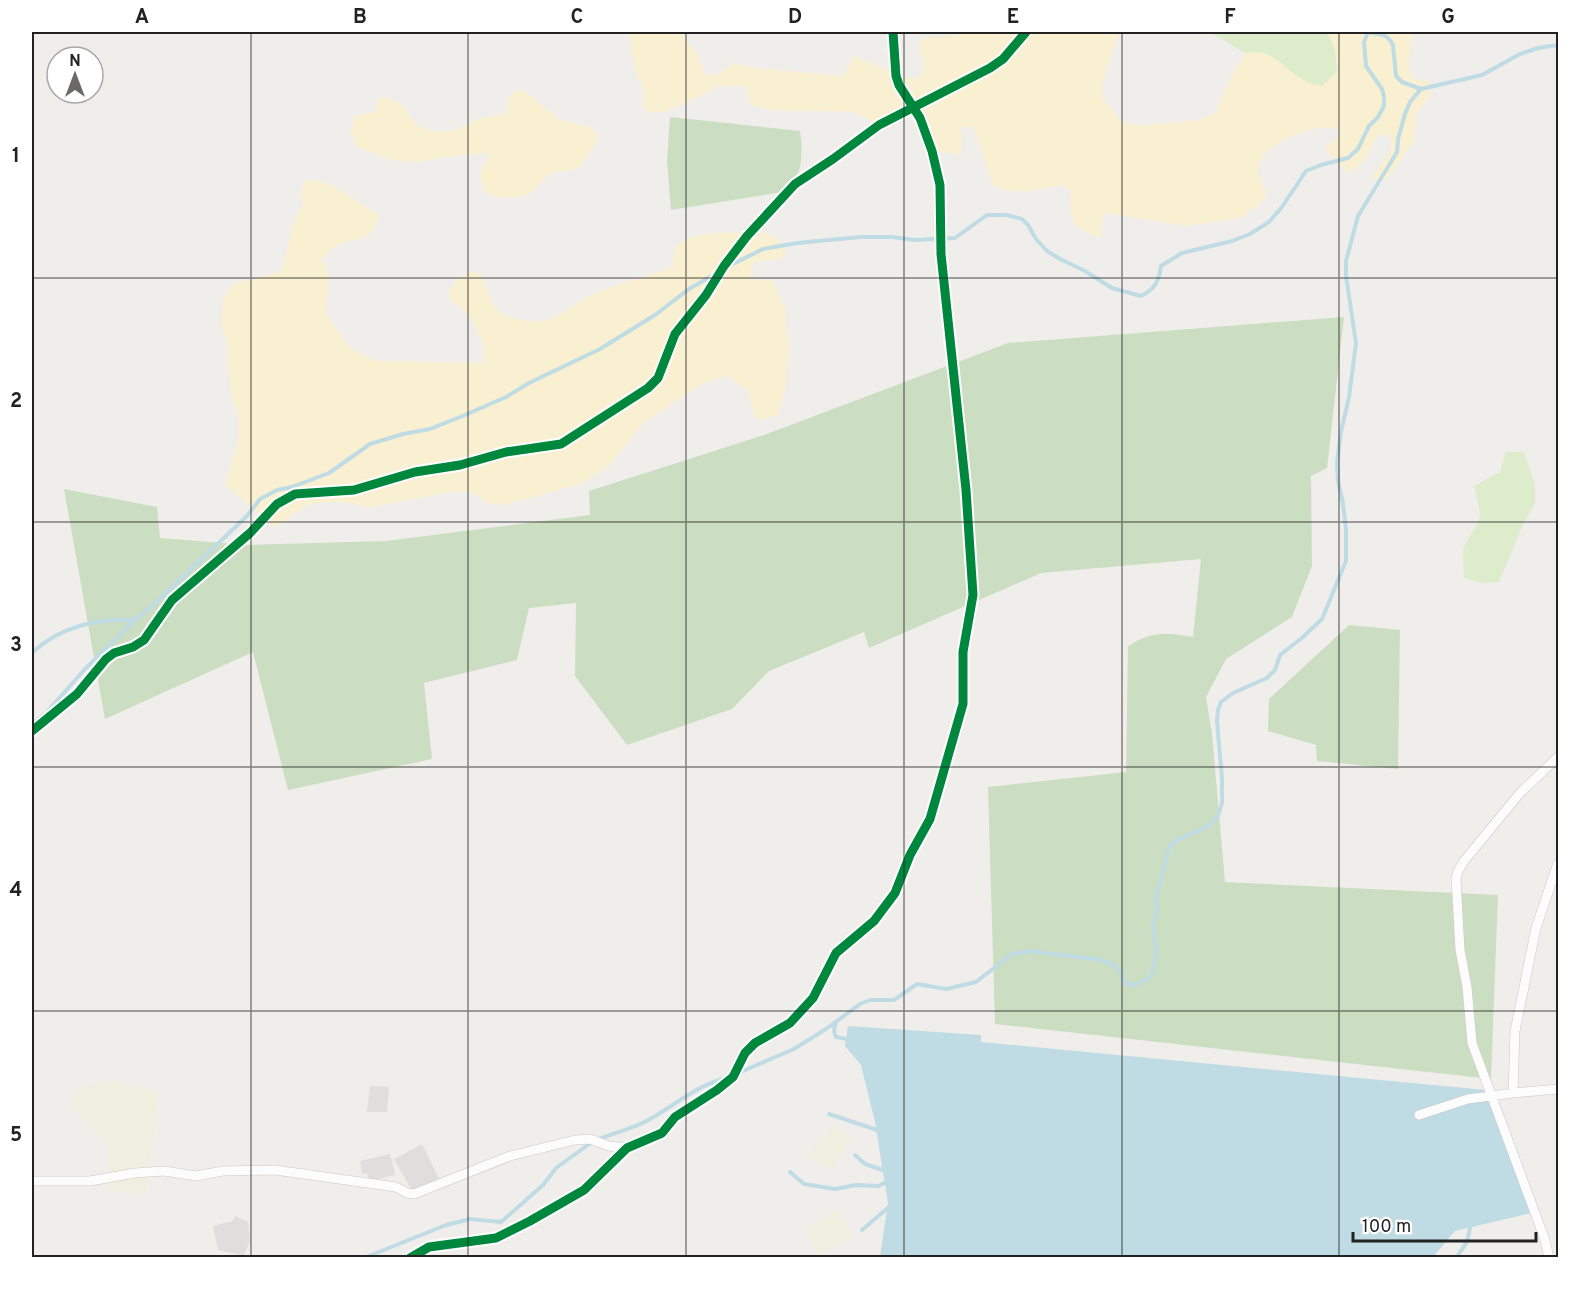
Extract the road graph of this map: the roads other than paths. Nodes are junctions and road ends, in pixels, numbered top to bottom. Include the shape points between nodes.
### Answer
1 (893, 32) edge
2 (1026, 32) edge
3 (913, 107) junction
4 (32, 731) edge
5 (1558, 757) edge
6 (1558, 863) edge
7 (1558, 1089) edge
8 (1513, 1093) junction
9 (1492, 1095) junction
10 (1419, 1115) dead end
11 (627, 1148) junction
12 (32, 1181) edge
13 (410, 1257) edge
14 (1549, 1257) edge

1 - 3 street via 896,76
2 - 3 street via 1003,60
3 - 4 street via 879,125 795,184 747,236 675,334 658,378 648,388 561,444 415,472 354,490 295,494 277,504 250,533 172,600 144,640 106,659 77,694
3 - 11 street via 932,151 940,185 941,254 966,490 973,595 963,652 963,704 930,819 895,893 874,921 836,953 813,998 790,1023 745,1053 733,1077 675,1117 662,1133
5 - 9 street via 1520,793 1458,871 1456,879 1472,1043
6 - 8 street via 1536,928 1515,1031
7 - 8 street
8 - 9 street
9 - 10 street
9 - 14 street
11 - 12 street via 590,1139 575,1140 510,1156 414,1194 396,1187 275,1170 196,1176 164,1171 90,1181
11 - 13 street via 584,1190 530,1221 496,1238 429,1247

